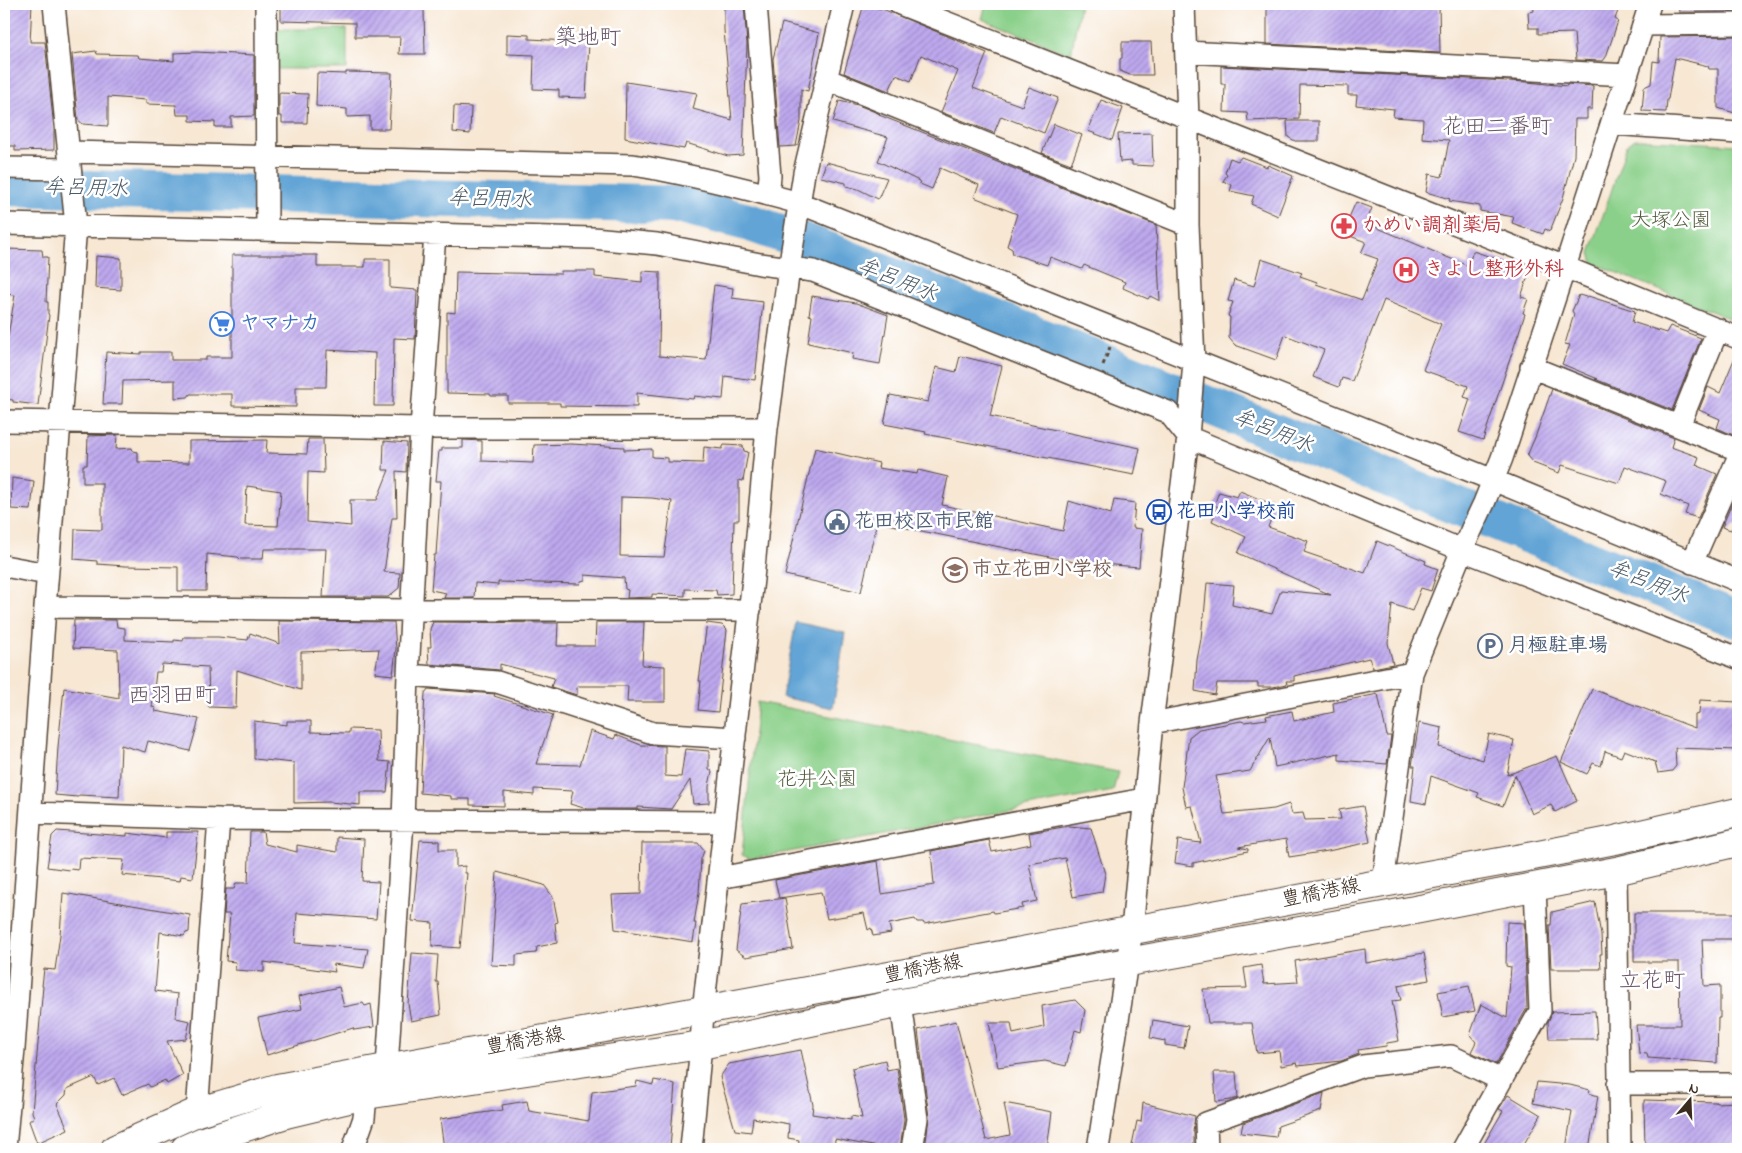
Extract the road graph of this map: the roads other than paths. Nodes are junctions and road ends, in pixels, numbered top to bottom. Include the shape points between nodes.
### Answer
1 (54, 4) edge
2 (266, 4) edge
3 (756, 4) edge
4 (844, 4) edge
5 (900, 4) edge
6 (1184, 4) edge
7 (1650, 4) edge
8 (1738, 24) edge
9 (1643, 25) junction
10 (1186, 52) junction
11 (1627, 75) junction
12 (826, 79) junction
13 (1188, 119) junction
14 (1612, 124) junction
15 (1738, 133) edge
16 (266, 155) junction
17 (70, 166) junction
18 (4, 168) edge
19 (768, 195) junction
20 (799, 203) junction
21 (4, 224) edge
22 (1188, 225) junction
23 (76, 226) junction
24 (267, 230) junction
25 (435, 234) junction
26 (1565, 268) junction
27 (789, 269) junction
28 (1718, 329) junction
29 (1738, 338) edge
30 (1194, 361) junction
31 (1531, 367) junction
32 (4, 420) edge
33 (59, 422) junction
34 (1679, 426) junction
35 (421, 428) junction
36 (767, 428) junction
37 (1188, 438) junction
38 (1738, 450) edge
39 (1738, 458) edge
40 (1493, 480) junction
41 (1462, 550) junction
42 (1692, 563) junction
43 (4, 566) edge
44 (48, 574) junction
45 (1738, 581) edge
46 (45, 607) junction
47 (411, 610) junction
48 (750, 610) junction
49 (1738, 658) edge
50 (1412, 673) junction
51 (408, 675) junction
52 (1152, 723) junction
53 (735, 738) junction
54 (1144, 799) junction
55 (1738, 812) edge
56 (32, 813) junction
57 (219, 819) junction
58 (403, 820) junction
59 (725, 822) junction
60 (1738, 842) edge
61 (1616, 872) junction
62 (719, 878) junction
63 (1383, 883) junction
64 (1535, 886) junction
65 (1132, 930) junction
66 (1126, 963) junction
67 (901, 1003) junction
68 (703, 1011) junction
69 (701, 1045) junction
70 (9, 1049) edge
71 (387, 1067) junction
72 (1501, 1080) junction
73 (1618, 1084) junction
74 (1738, 1084) edge
75 (366, 1095) junction
76 (197, 1112) junction
77 (5, 1149) edge
78 (115, 1149) edge
79 (185, 1149) edge
80 (353, 1149) edge
81 (691, 1149) edge
82 (912, 1149) edge
83 (1098, 1149) edge
84 (1207, 1149) edge
85 (1463, 1149) edge
86 (1620, 1149) edge

1 - 17 street
2 - 16 street
3 - 19 street via 770,176
4 - 12 street
5 - 13 street
6 - 10 street
7 - 9 street
8 - 9 street
9 - 11 street
10 - 11 street
10 - 13 street
11 - 14 street
12 - 20 street
12 - 22 street
13 - 22 street
13 - 26 street
14 - 15 street
14 - 26 street
16 - 17 street
16 - 19 street via 633,165
16 - 24 street
17 - 18 street
17 - 23 street
19 - 20 street
20 - 27 street
20 - 30 street
21 - 23 street
22 - 30 street
23 - 24 street
23 - 33 street
24 - 25 street
25 - 27 street via 593,238 657,244
25 - 35 street
26 - 28 street
26 - 31 street
27 - 36 street
27 - 37 street via 813,271 1168,412
28 - 29 street
28 - 34 street
30 - 37 street
30 - 40 street
31 - 34 street
31 - 40 street
32 - 33 street
33 - 35 street
33 - 44 street
34 - 38 street
35 - 36 street
35 - 47 street
36 - 48 street
37 - 41 street
37 - 52 street
39 - 42 street
40 - 41 street
40 - 42 street
41 - 49 street
41 - 50 street
42 - 45 street
43 - 44 street
44 - 46 street
46 - 47 street
46 - 56 street
47 - 48 street
47 - 51 street
48 - 53 street
50 - 52 street
50 - 63 street
51 - 53 street via 497,682 653,733
51 - 58 street
52 - 54 street
53 - 59 street
54 - 62 street
54 - 65 street
55 - 63 main road, 豊橋港線 via 1615,840
56 - 57 street
56 - 70 street
57 - 58 street
57 - 76 street
58 - 59 street
58 - 71 street
59 - 62 street
60 - 61 main road, 豊橋港線
61 - 64 main road, 豊橋港線
61 - 73 street
62 - 68 street
63 - 65 main road, 豊橋港線
64 - 66 main road, 豊橋港線
64 - 72 street via 1540,1011
65 - 66 street
65 - 68 main road, 豊橋港線
66 - 67 main road, 豊橋港線
66 - 83 street
67 - 69 main road, 豊橋港線
67 - 82 street via 917,1119
68 - 69 street
68 - 71 main road, 豊橋港線
69 - 75 main road, 豊橋港線
69 - 81 street
70 - 77 street
71 - 76 main road, 豊橋港線 via 277,1088
72 - 84 street via 1451,1056 1363,1066 1206,1123
72 - 85 street
73 - 74 street
73 - 86 street
75 - 79 main road, 豊橋港線 via 286,1114
75 - 80 street via 364,1118
76 - 78 main road, 豊橋港線

